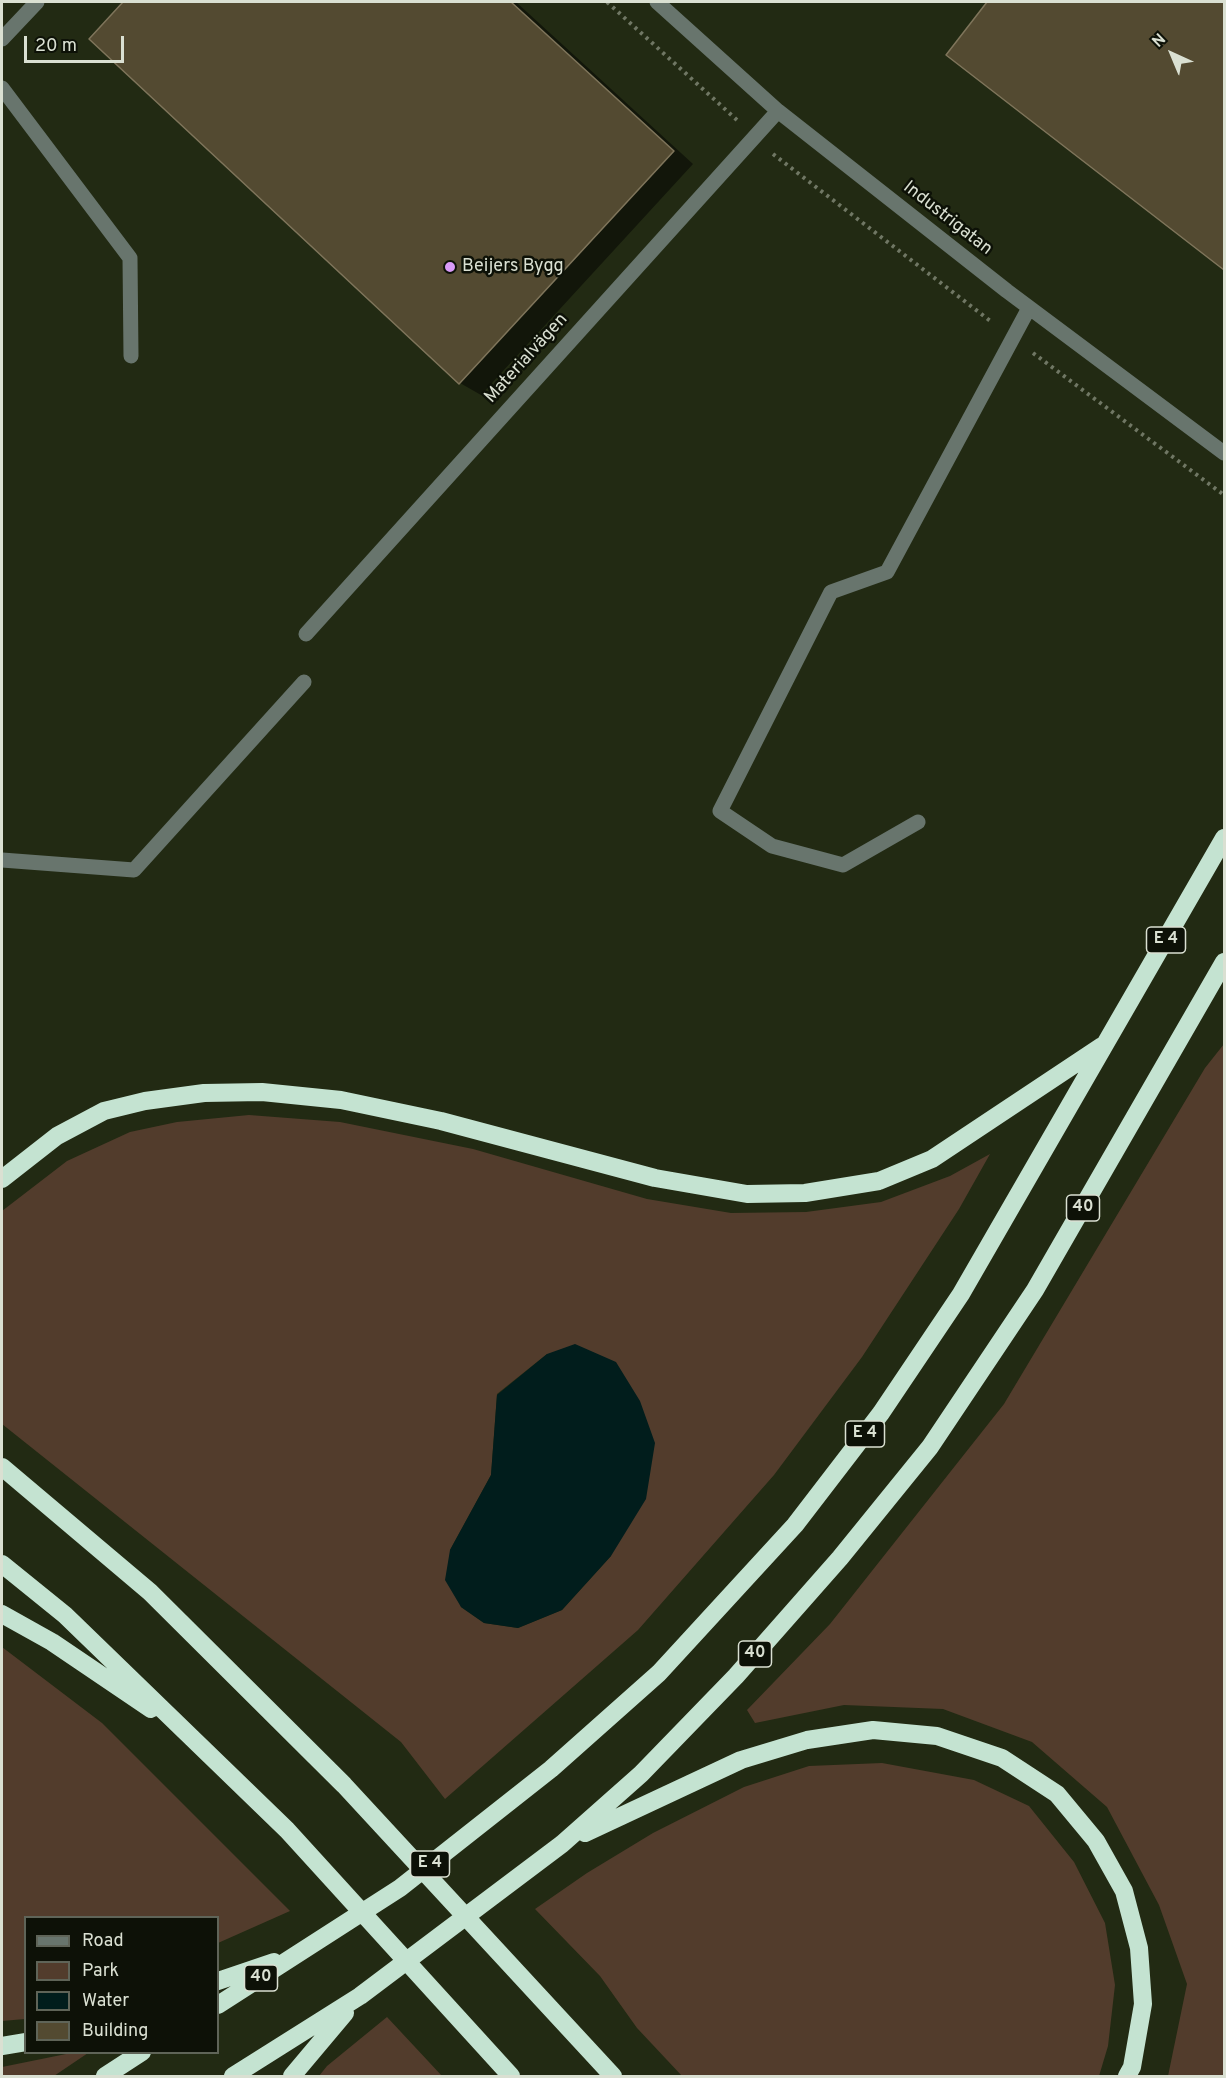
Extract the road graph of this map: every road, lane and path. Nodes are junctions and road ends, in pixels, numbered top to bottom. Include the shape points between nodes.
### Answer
1 (37, 2) edge
2 (608, 2) edge
3 (657, 2) edge
4 (2, 39) edge
5 (2, 88) edge
6 (778, 111) junction
7 (754, 136) junction
8 (1029, 308) junction
9 (1014, 339) junction
10 (131, 356) dead end
11 (1224, 453) edge
12 (1224, 495) edge
13 (306, 634) dead end
14 (304, 682) dead end
15 (918, 822) dead end
16 (1224, 838) edge
17 (2, 860) edge
18 (1224, 962) edge
19 (1107, 1043) junction
20 (2, 1179) edge
21 (2, 1467) edge
22 (2, 1564) edge
23 (2, 1614) edge
24 (195, 1739) junction
25 (562, 1844) junction
26 (304, 1951) junction
27 (219, 1981) edge
28 (360, 1996) junction
29 (219, 2004) edge
30 (24, 2042) edge
31 (2, 2046) edge
32 (139, 2054) edge
33 (105, 2076) edge
34 (233, 2076) edge
35 (292, 2076) edge
36 (512, 2076) edge
37 (613, 2076) edge
38 (1127, 2076) edge

1 - 4 street
2 - 7 path
3 - 6 street, Industrigatan
5 - 10 street via 130,258
6 - 7 street, Materialvägen
6 - 8 street, Industrigatan
7 - 9 path via 780,161
7 - 13 street, Materialvägen
8 - 9 street
8 - 11 street, Industrigatan
9 - 12 path
9 - 15 street via 886,572 831,592 720,811 772,846 843,865
14 - 17 street via 134,870
16 - 19 highway, E 4
18 - 25 highway, 40 via 1035,1290 930,1447 840,1558 736,1676 641,1774
19 - 20 highway via 932,1159 879,1181 805,1192 747,1194 655,1178 441,1121 341,1100 262,1092 204,1093 104,1111 57,1136
19 - 26 highway, E 4 via 961,1294 881,1413 795,1525 659,1673 551,1769 400,1888
21 - 37 highway via 150,1592 344,1785
22 - 24 highway via 65,1615
23 - 24 highway via 52,1642
24 - 36 highway via 287,1830
25 - 28 highway, 40
25 - 38 highway via 741,1760 807,1740 873,1730 937,1736 1002,1758 1057,1794 1096,1841 1124,1891 1139,1948 1143,2004
26 - 27 highway, E 4
26 - 29 highway, 40
28 - 34 highway, 40
28 - 35 highway
30 - 31 highway
32 - 33 highway

